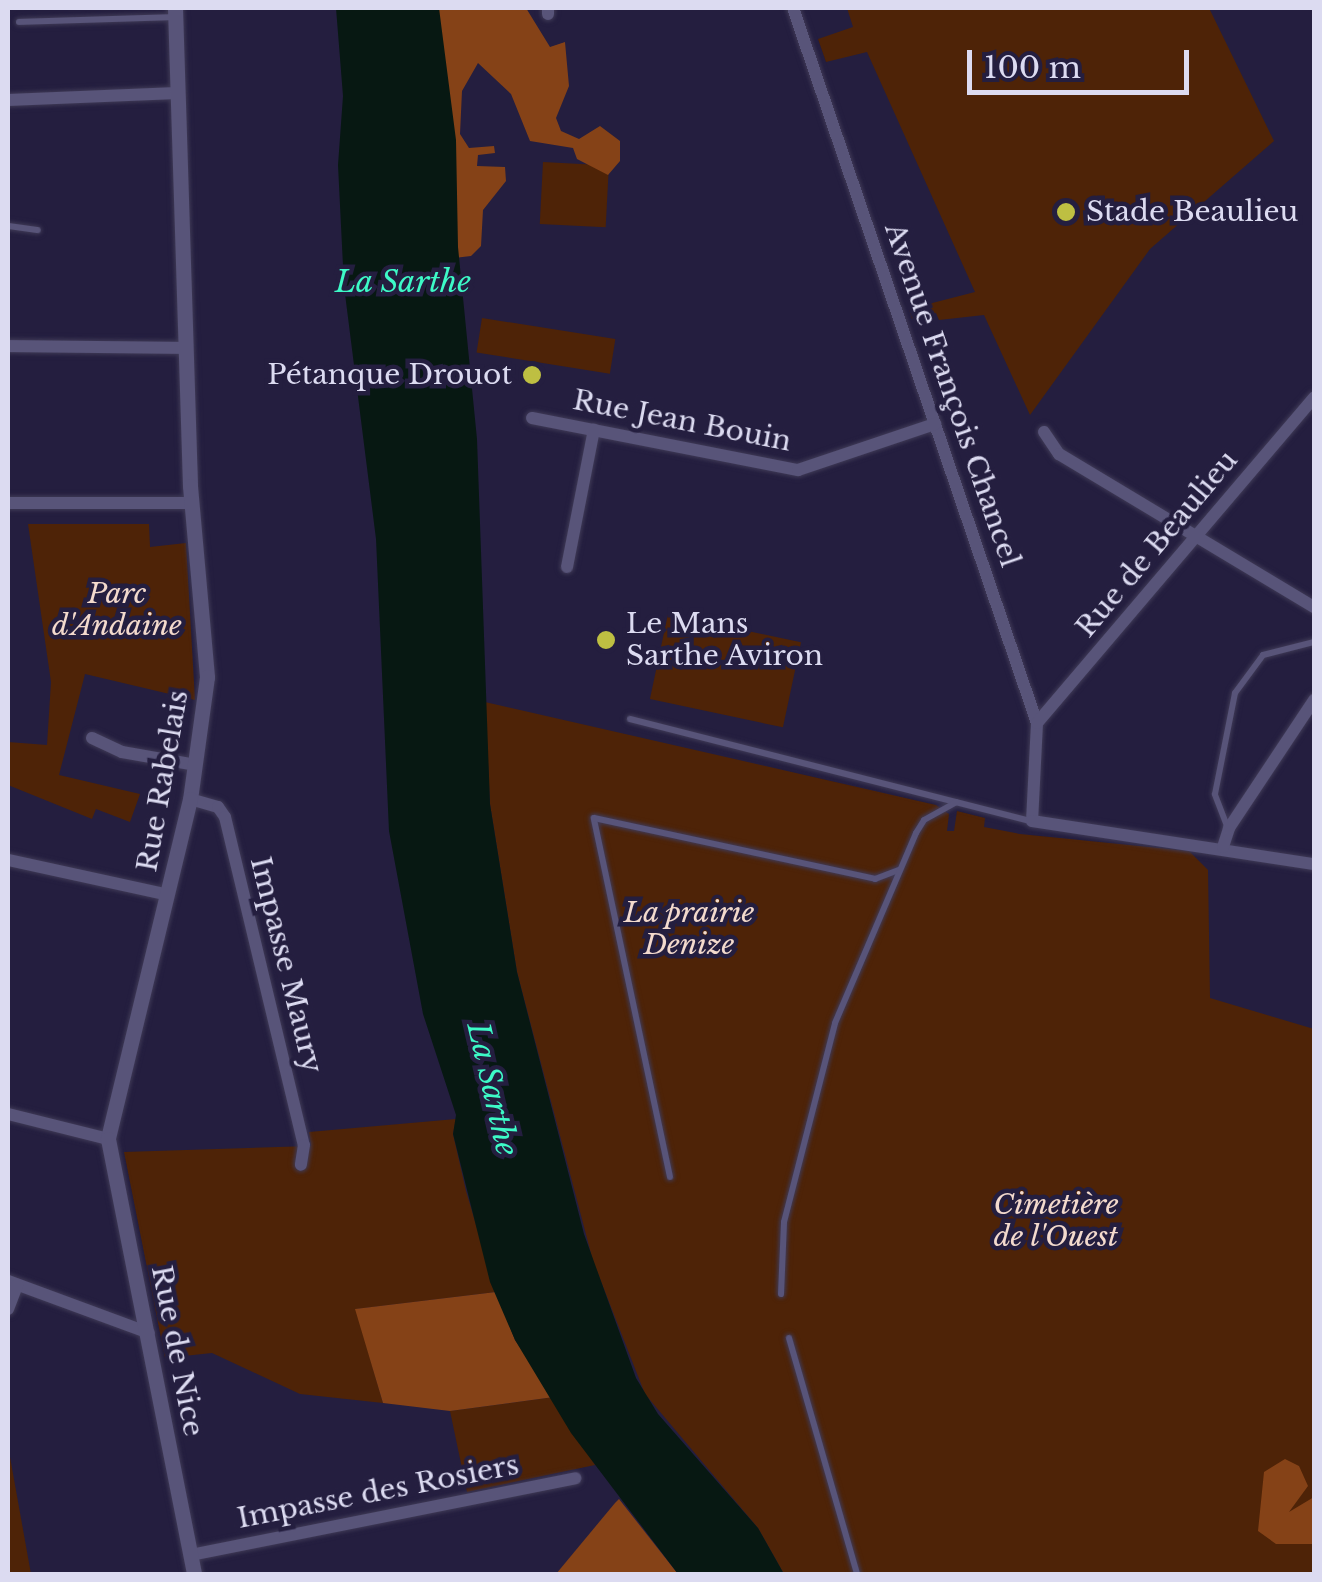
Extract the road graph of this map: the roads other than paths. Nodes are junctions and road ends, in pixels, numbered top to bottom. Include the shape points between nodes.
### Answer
1 (794, 8) edge
2 (175, 12) edge
3 (19, 22) dead end
4 (177, 94) junction
5 (8, 100) edge
6 (8, 226) edge
7 (38, 230) dead end
8 (8, 346) edge
9 (188, 348) junction
10 (1314, 398) edge
11 (532, 418) dead end
12 (936, 424) junction
13 (594, 430) junction
14 (1044, 432) dead end
15 (192, 503) junction
16 (8, 504) edge
17 (1197, 536) junction
18 (567, 567) dead end
19 (1314, 607) edge
20 (1314, 642) edge
21 (1314, 700) edge
22 (630, 719) dead end
23 (1037, 723) junction
24 (92, 738) dead end
25 (196, 765) junction
26 (190, 800) junction
27 (956, 802) junction
28 (1032, 822) junction
29 (1228, 828) junction
30 (1223, 847) junction
31 (8, 860) edge
32 (1314, 864) edge
33 (899, 870) junction
34 (168, 895) junction
35 (8, 1114) edge
36 (108, 1138) junction
37 (300, 1165) dead end
38 (670, 1177) dead end
39 (12, 1283) edge
40 (781, 1294) dead end
41 (8, 1310) edge
42 (149, 1332) junction
43 (789, 1338) dead end
44 (574, 1478) dead end
45 (191, 1555) junction
46 (194, 1574) edge
47 (857, 1574) edge

1 - 12 street, Avenue François Chancel
2 - 3 lane
2 - 4 street, Rue Rabelais
4 - 5 street
4 - 9 street, Rue Rabelais
6 - 7 lane
8 - 9 street
9 - 15 street, Rue Rabelais
10 - 17 street, Rue de Beaulieu
11 - 13 street, Rue Jean Bouin
12 - 13 street, Rue Jean Bouin via 798,470
12 - 23 street, Avenue François Chancel
13 - 18 street
14 - 17 street via 1059,454
15 - 16 street
15 - 25 street, Rue Rabelais via 207,677
17 - 19 street
17 - 23 street, Rue de Beaulieu
20 - 29 lane via 1263,655 1234,693 1214,794
21 - 29 street
22 - 27 lane
23 - 28 street, Avenue François Chancel
24 - 25 street via 122,752
25 - 26 street, Rue Rabelais
26 - 34 street, Rue Rabelais
26 - 37 street, Impasse Maury via 218,807 225,817 304,1145
27 - 28 lane
27 - 33 lane via 924,820
28 - 30 street
29 - 30 street
30 - 32 street
31 - 34 street
33 - 38 lane via 875,879 594,818
33 - 40 lane via 835,1023 810,1105 781,1234
34 - 36 street, Rue Rabelais
35 - 36 street
36 - 42 street, Rue de Nice
39 - 41 street
39 - 42 street
42 - 45 street, Rue de Nice
43 - 47 lane
44 - 45 street, Impasse des Rosiers
45 - 46 street, Rue de Nice

